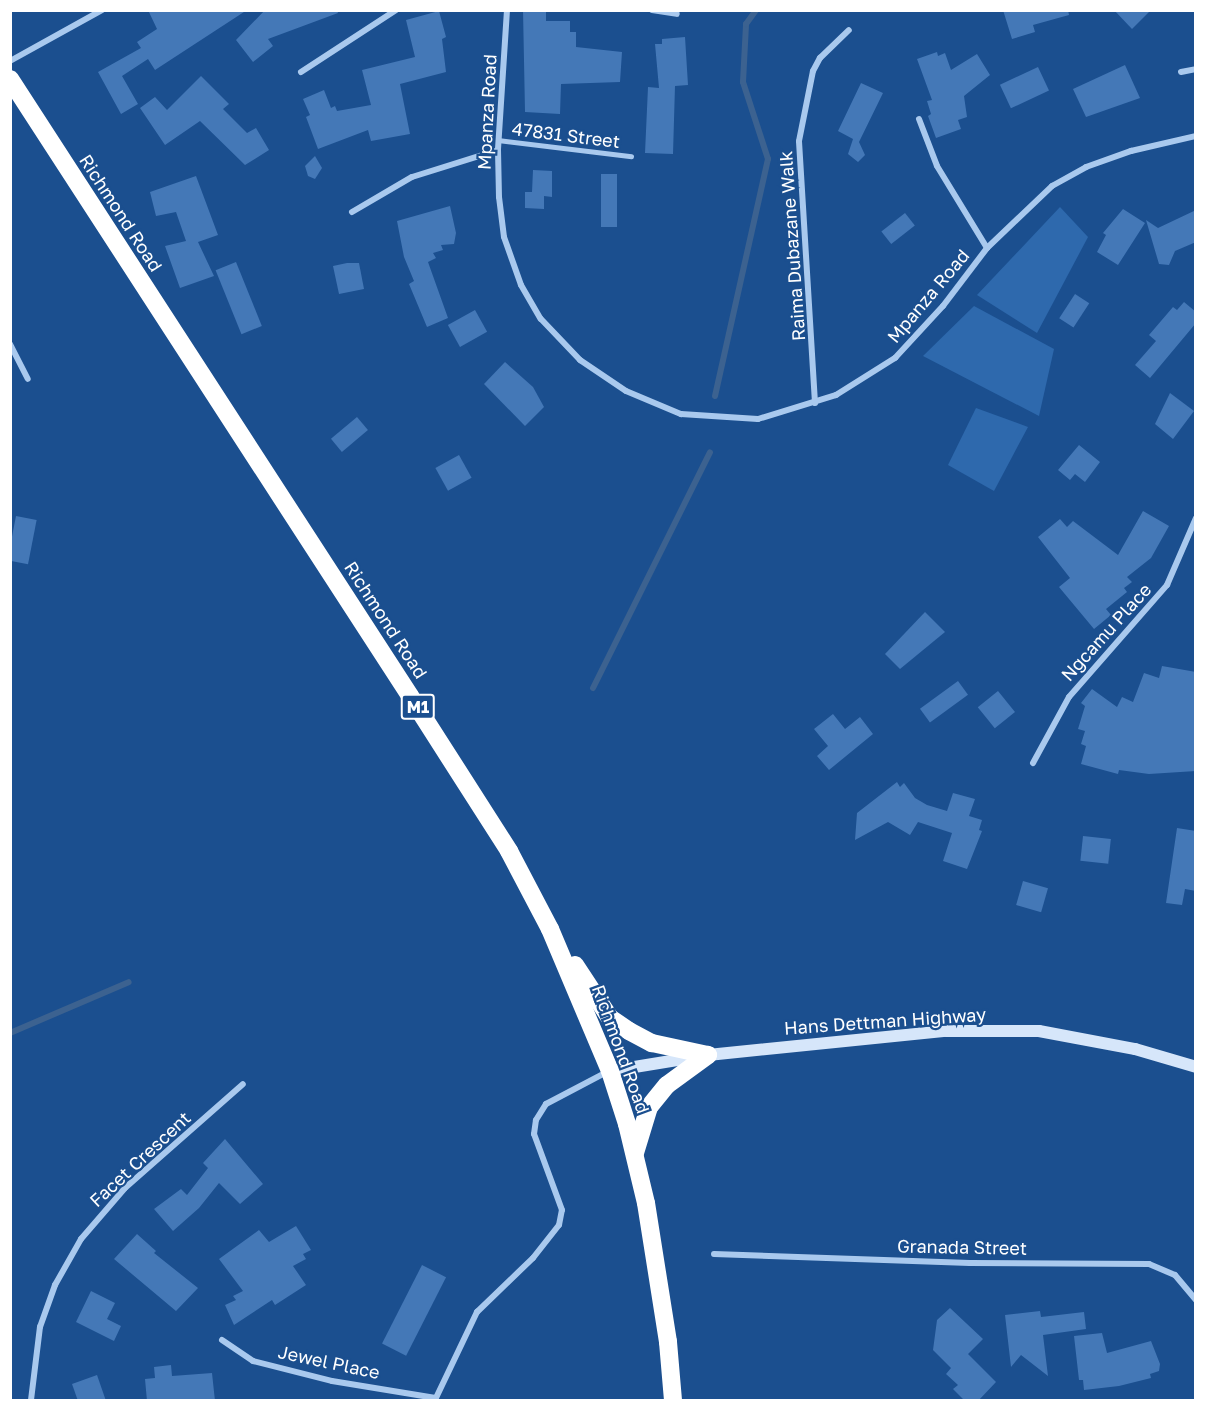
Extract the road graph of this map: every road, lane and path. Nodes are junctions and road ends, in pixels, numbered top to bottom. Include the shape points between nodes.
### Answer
1 (102, 10) edge
2 (396, 10) edge
3 (507, 10) edge
4 (652, 10) edge
5 (677, 14) dead end
6 (849, 30) dead end
7 (10, 61) edge
8 (1196, 69) edge
9 (302, 72) dead end
10 (1181, 72) dead end
11 (10, 79) edge
12 (919, 119) dead end
13 (1196, 136) edge
14 (498, 140) junction
15 (498, 150) junction
16 (631, 156) dead end
17 (352, 212) dead end
18 (987, 248) junction
19 (10, 344) edge
20 (28, 379) dead end
21 (816, 403) junction
22 (1196, 518) edge
23 (1033, 763) dead end
24 (550, 929) junction
25 (708, 1054) junction
26 (1196, 1067) edge
27 (610, 1071) junction
28 (243, 1084) dead end
29 (634, 1155) junction
30 (714, 1254) dead end
31 (1196, 1300) edge
32 (222, 1340) dead end
33 (436, 1400) edge
34 (31, 1401) edge
35 (673, 1401) edge

1 - 7 street
2 - 9 street
3 - 14 street, Mpanza Road
4 - 5 street
6 - 21 street, Raima Dubazane Walk via 820,58 813,71 799,141
8 - 10 street
11 - 24 highway, Richmond Road / M1 via 423,715 509,851
12 - 18 street via 937,166
13 - 18 street, Mpanza Road via 1131,151 1086,167 1031,203
14 - 15 street, Mpanza Road
14 - 16 lane, 47831 Street
15 - 17 street via 412,177
15 - 21 street, Mpanza Road via 504,237 521,285 541,319 580,360 626,391 681,414 758,419
18 - 21 street, Mpanza Road via 943,306 895,358
19 - 20 street
22 - 23 street, Ngcamu Place via 1167,585 1069,697
24 - 25 highway via 610,1018 652,1043
24 - 27 highway, Richmond Road / M1
25 - 26 street, Hans Dettman Highway via 946,1031 1039,1031 1135,1049
25 - 27 street, Hans Dettman Highway
25 - 29 highway via 667,1085 649,1107
27 - 29 highway, Richmond Road / M1
27 - 33 street via 546,1104 536,1120 534,1134 562,1210 559,1225 533,1258 477,1312
28 - 34 street, Facet Crescent via 125,1188 81,1239 55,1285 40,1327
29 - 35 highway, Richmond Road / M1 via 666,1331
30 - 31 street, Granada Street via 970,1263 1149,1264 1175,1275
32 - 33 street, Jewel Place via 253,1360 332,1381

